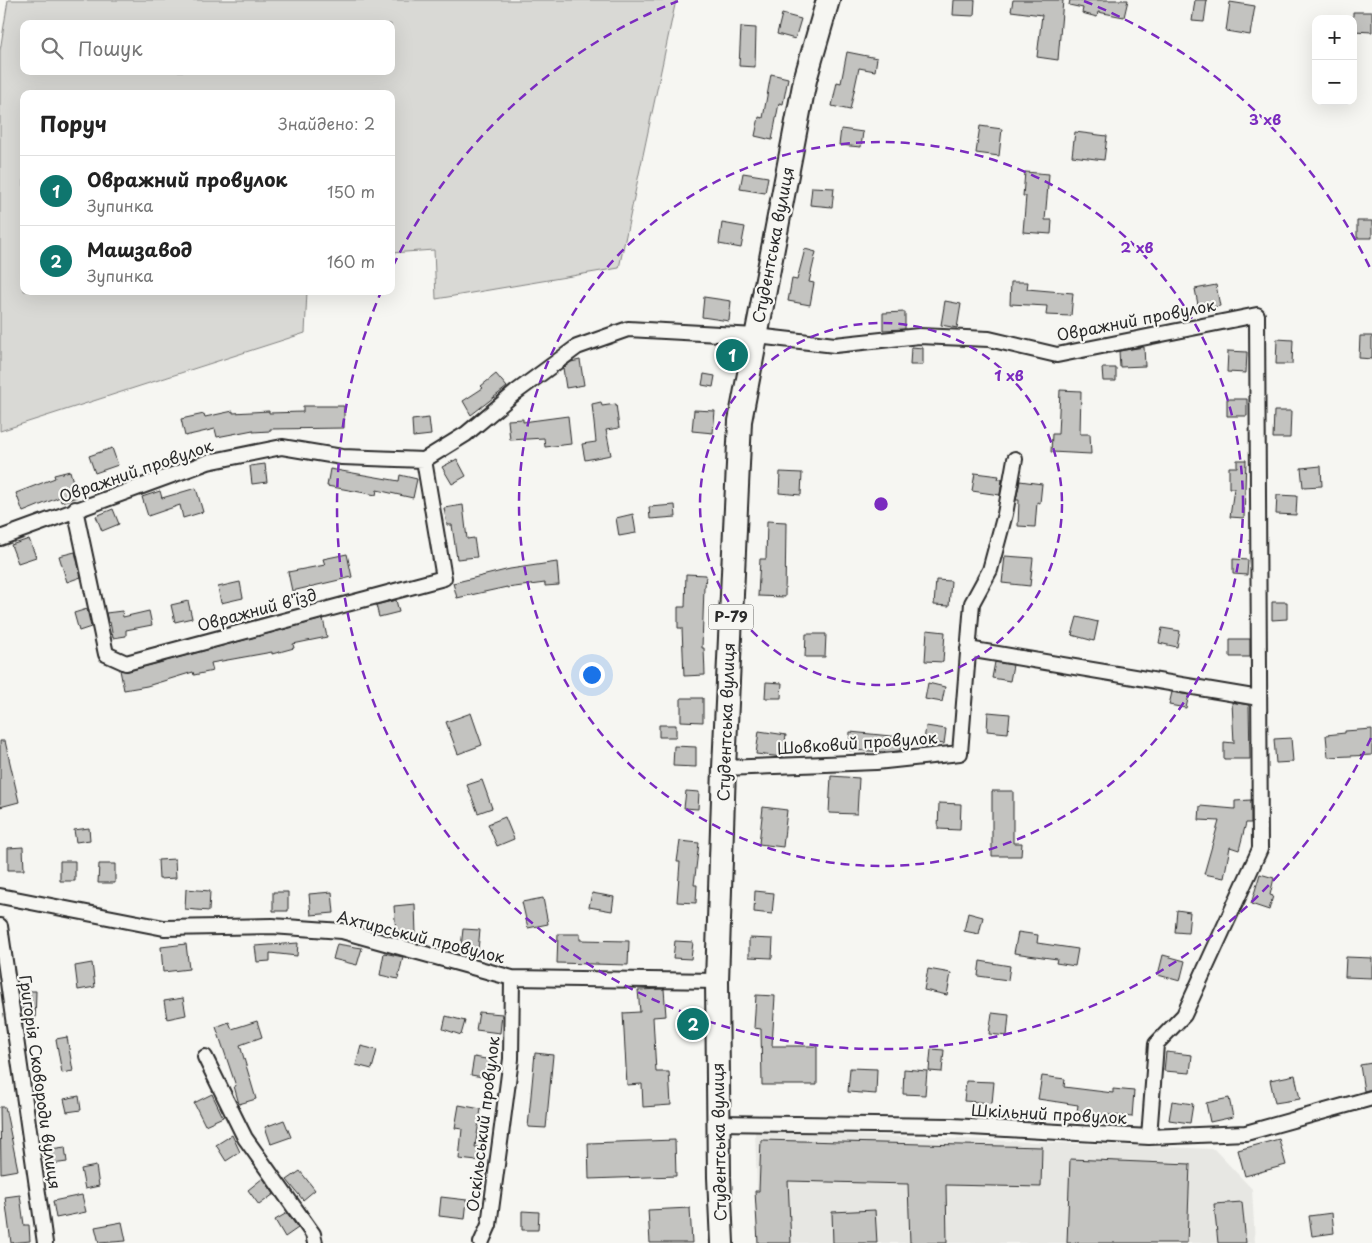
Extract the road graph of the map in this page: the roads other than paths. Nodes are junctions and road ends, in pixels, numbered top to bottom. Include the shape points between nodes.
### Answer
1 (828, 0) edge
2 (756, 336) junction
3 (1014, 459) dead end
4 (424, 460) junction
5 (75, 509) junction
6 (0, 538) edge
7 (968, 649) junction
8 (1259, 698) junction
9 (724, 768) junction
10 (0, 896) edge
11 (0, 926) edge
12 (512, 978) junction
13 (716, 981) junction
14 (205, 1057) dead end
15 (1372, 1098) edge
16 (718, 1123) junction
17 (1149, 1137) junction
18 (45, 1243) edge
19 (315, 1243) edge
20 (481, 1243) edge
21 (722, 1243) edge

1 - 2 main road, Студентська вулиця / Р-79 via 805,80
2 - 4 street, Овражний провулок via 628,328 577,347 466,434
2 - 8 street, Овражний провулок via 835,345 919,336 989,339 1057,355 1257,315
2 - 9 main road, Студентська вулиця / Р-79 via 740,421
3 - 7 street, Шовковий провулок via 1005,514 990,570 972,603
4 - 5 street, Овражний провулок via 342,457 282,447 208,462
4 - 5 street, Овражний в'їзд via 444,578 126,663 106,654
5 - 6 street, Овражний провулок
7 - 8 street
7 - 9 street, Шовковий провулок via 960,753 876,762
8 - 17 street via 1260,850 1184,1015 1156,1044
9 - 13 main road, Студентська вулиця / Р-79
10 - 12 street, Ахтирський провулок via 164,928 272,926 342,932
11 - 18 street, Григорія Сковороди вулиця
12 - 13 street, Ахтирський провулок
12 - 20 street, Оскільський провулок via 511,1059 489,1225
13 - 16 main road, Студентська вулиця / Р-79
14 - 19 street via 244,1138 313,1234
15 - 17 street, Шкільний провулок via 1246,1133
16 - 17 street, Шкільний провулок via 952,1126
16 - 21 main road, Студентська вулиця / Р-79

